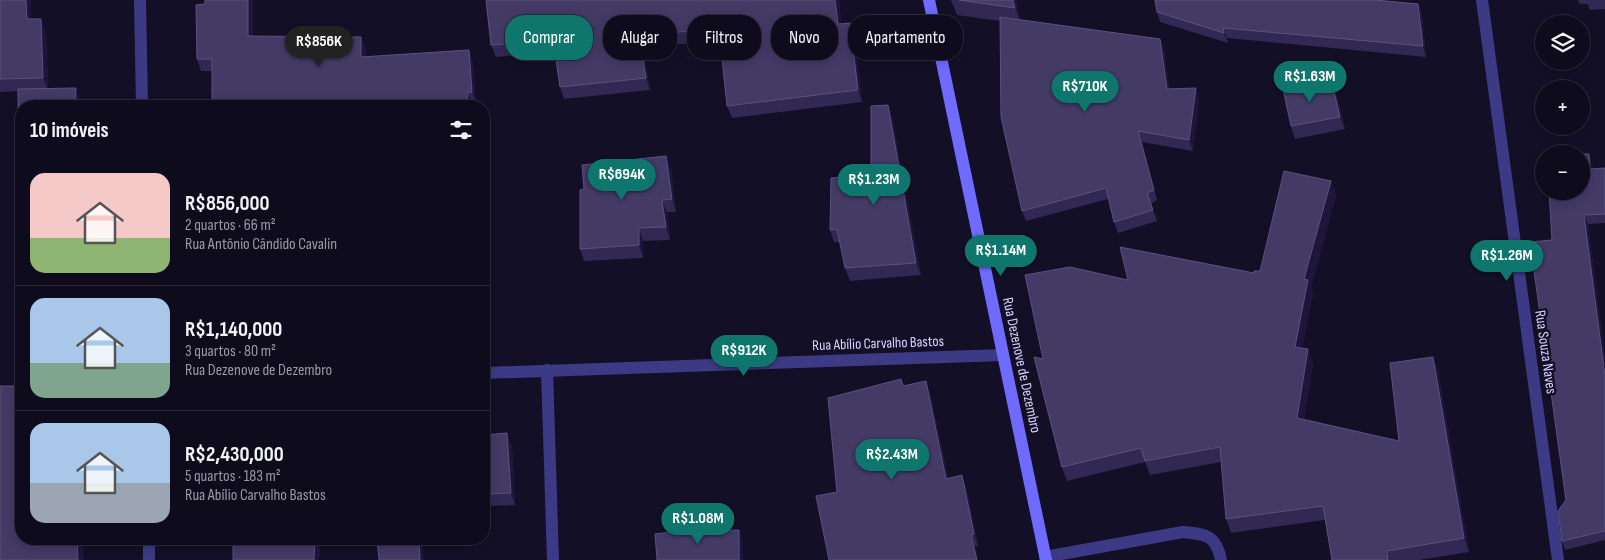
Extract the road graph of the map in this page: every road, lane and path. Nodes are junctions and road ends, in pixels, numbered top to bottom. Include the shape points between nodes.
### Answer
1 (140, 0) edge
2 (929, 0) edge
3 (1482, 0) edge
4 (142, 100) edge
5 (1003, 355) junction
6 (547, 370) junction
7 (490, 373) edge
8 (149, 545) edge
9 (1045, 558) edge
10 (149, 560) edge
11 (553, 560) edge
12 (1221, 560) edge
13 (1558, 560) edge

1 - 4 street
2 - 5 main road, Rua Dezenove de Dezembro
3 - 13 street, Rua Souza Naves
5 - 6 street, Rua Abílio Carvalho Bastos
5 - 9 main road, Rua Dezenove de Dezembro
6 - 7 street, Rua Abílio Carvalho Bastos
6 - 11 street
8 - 10 street
9 - 12 street via 1183,532 1204,534 1218,546

